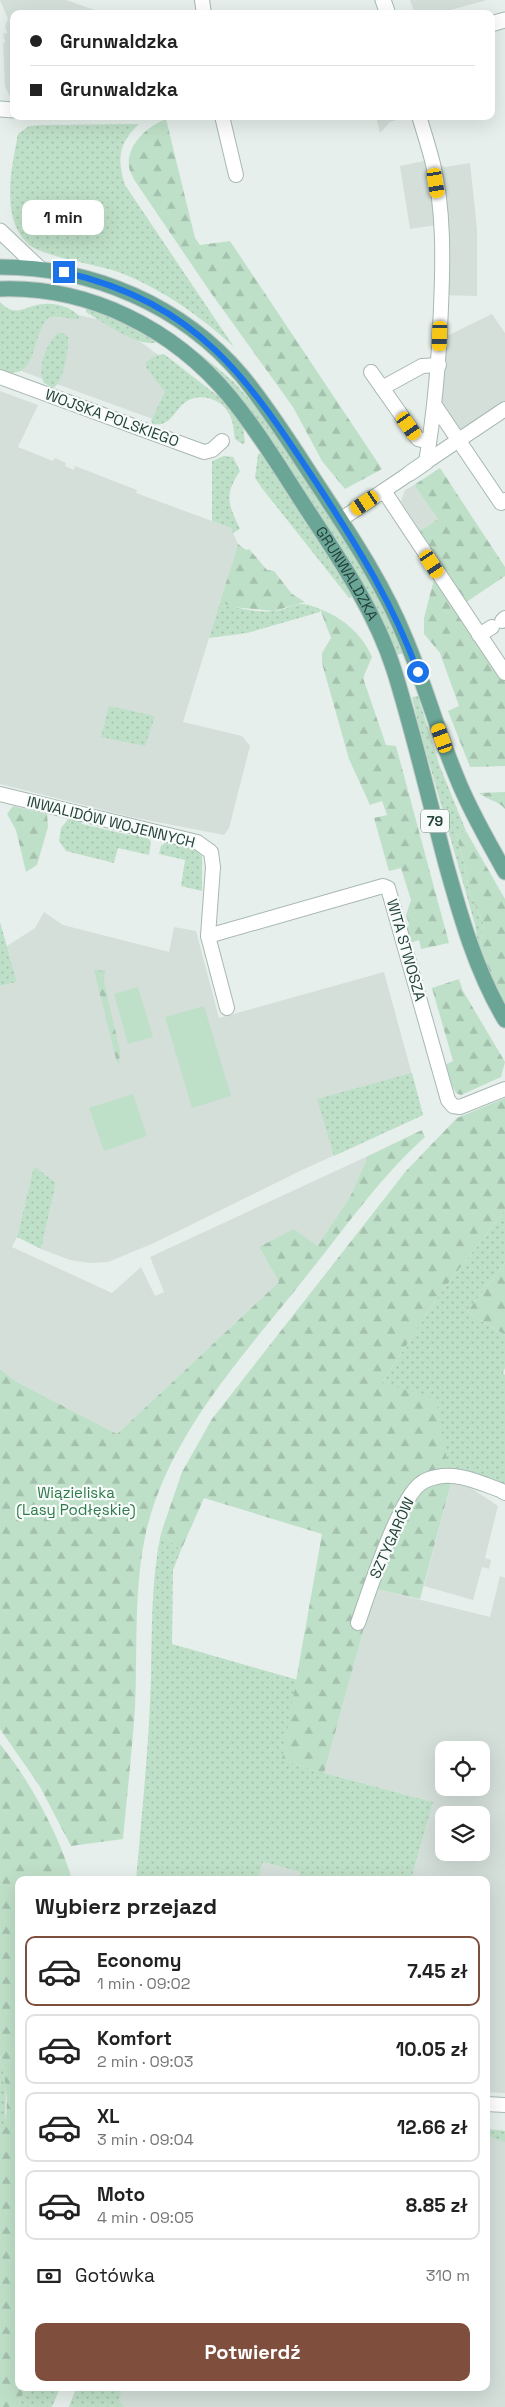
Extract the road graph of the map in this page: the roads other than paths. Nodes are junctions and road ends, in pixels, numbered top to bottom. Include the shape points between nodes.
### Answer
1 (223, 120) edge
2 (420, 120) edge
3 (236, 175) dead end
4 (0, 231) edge
5 (0, 267) edge
6 (38, 268) junction
7 (0, 289) edge
8 (439, 365) junction
9 (372, 372) dead end
10 (0, 377) edge
11 (382, 388) junction
12 (436, 407) junction
13 (505, 408) edge
14 (458, 440) junction
15 (222, 441) dead end
16 (429, 442) junction
17 (426, 462) junction
18 (410, 472) joint
19 (384, 491) junction
20 (505, 500) edge
21 (340, 520) junction
22 (499, 622) edge
23 (479, 635) junction
24 (505, 673) edge
25 (0, 794) edge
26 (505, 872) edge
27 (208, 936) junction
28 (227, 1008) dead end
29 (505, 1020) edge
30 (503, 1088) edge
31 (505, 1493) edge
32 (358, 1623) dead end
33 (490, 2104) edge
34 (505, 2104) edge

1 - 3 street
2 - 8 street via 433,164 441,219
4 - 6 street
5 - 6 main road, GRUNWALDZKA / 79
6 - 21 main road, GRUNWALDZKA / 79 via 84,277 130,293 176,319 210,344 254,392
7 - 29 main road, GRUNWALDZKA / 79 via 74,297 136,321 195,360 247,420 346,570 387,650 461,920 485,984
8 - 11 street via 422,366
8 - 12 street
9 - 11 street
10 - 15 street, WOJSKA POLSKIEGO via 204,452
11 - 16 street via 418,439
12 - 14 street
12 - 16 street
13 - 14 street
14 - 17 street
14 - 20 street via 500,504
16 - 17 street
17 - 18 street
18 - 19 street
19 - 21 street
19 - 23 street
21 - 26 main road, GRUNWALDZKA / 79 via 389,601 458,780
22 - 23 street
23 - 24 street
25 - 27 street, INWALIDÓW WOJENNYCH via 205,846 213,859
27 - 28 street, INWALIDÓW WOJENNYCH
27 - 30 street, WITA STWOSZA via 383,886 388,888 446,1093 453,1106 460,1107
31 - 32 street, SZTYGARÓW via 450,1475 428,1479 418,1485 395,1526
33 - 34 street

